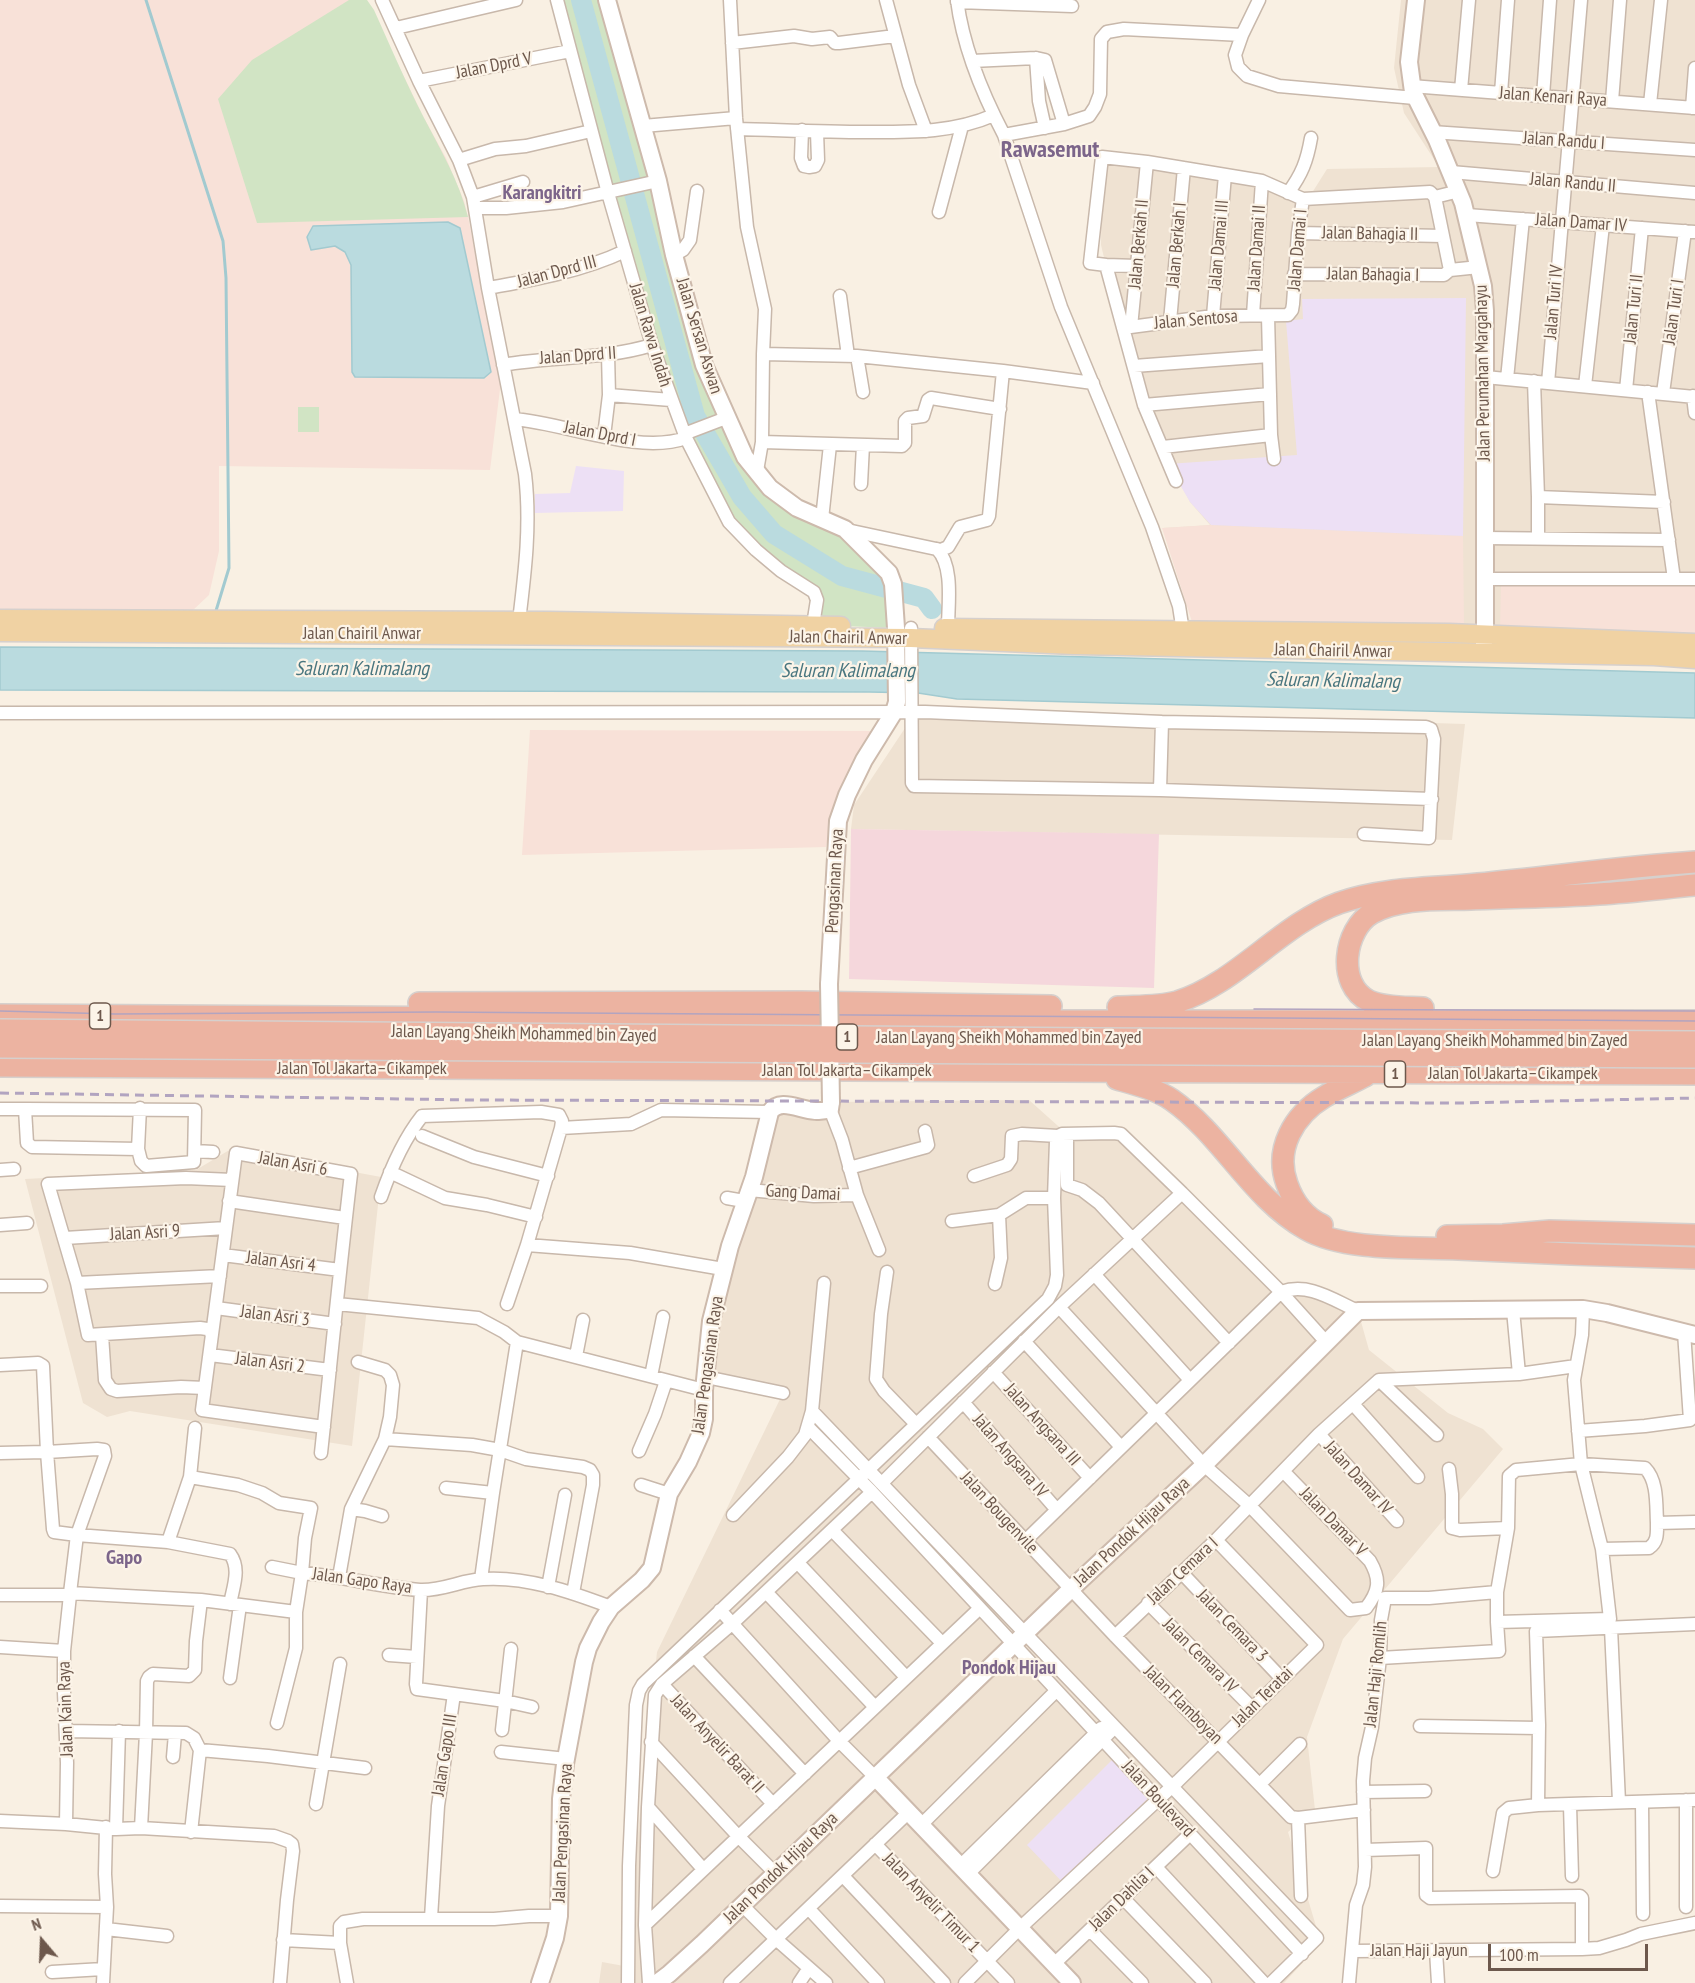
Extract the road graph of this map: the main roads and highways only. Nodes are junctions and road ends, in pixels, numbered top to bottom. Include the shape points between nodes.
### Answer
1 (0, 619) edge
2 (39, 626) junction
3 (713, 630) junction
4 (0, 632) edge
5 (902, 635) junction
6 (1184, 640) junction
7 (1484, 643) junction
8 (1695, 643) edge
9 (1695, 659) edge
10 (1695, 861) edge
11 (1695, 885) edge
12 (0, 1015) edge
13 (1695, 1015) edge
14 (201, 1016) junction
15 (1695, 1021) edge
16 (0, 1030) edge
17 (1695, 1042) edge
18 (0, 1047) edge
19 (1695, 1057) edge
20 (0, 1066) edge
21 (1094, 1073) junction
22 (1369, 1074) junction
23 (1695, 1074) edge
24 (1695, 1235) edge
25 (1695, 1258) edge

1 - 2 main road, Jalan Chairil Anwar
2 - 3 main road, Jalan Chairil Anwar
2 - 4 main road, Jalan Chairil Anwar
3 - 5 main road, Jalan Chairil Anwar
3 - 5 main road, Jalan Chairil Anwar via 813,625
5 - 6 main road, Jalan Chairil Anwar via 1074,645
5 - 6 main road, Jalan Chairil Anwar via 948,628
6 - 7 main road, Jalan Chairil Anwar
7 - 8 main road, Jalan Chairil Anwar
7 - 9 main road, Jalan Chairil Anwar
10 - 14 highway via 1398,889 1363,896 1307,920 1224,978 1165,1005 501,1002 258,1006
11 - 13 highway via 1600,894 1422,900 1392,905 1371,913 1357,925 1348,956 1351,982 1358,994 1384,1005
12 - 14 highway, 1
14 - 15 highway, 1
16 - 17 highway, Jalan Layang Sheikh Mohammed bin Zayed / 1, bridge
18 - 19 highway, Jalan Layang Sheikh Mohammed bin Zayed / 1, bridge
20 - 21 highway, Jalan Tol Jakarta–Cikampek / 1
21 - 22 highway, Jalan Tol Jakarta–Cikampek / 1
21 - 25 highway via 1170,1098 1216,1140 1288,1217 1323,1237 1384,1246
22 - 23 highway, Jalan Tol Jakarta–Cikampek / 1
22 - 24 highway via 1310,1107 1296,1122 1285,1145 1284,1178 1291,1195 1315,1222 1338,1232 1383,1237 1550,1231

